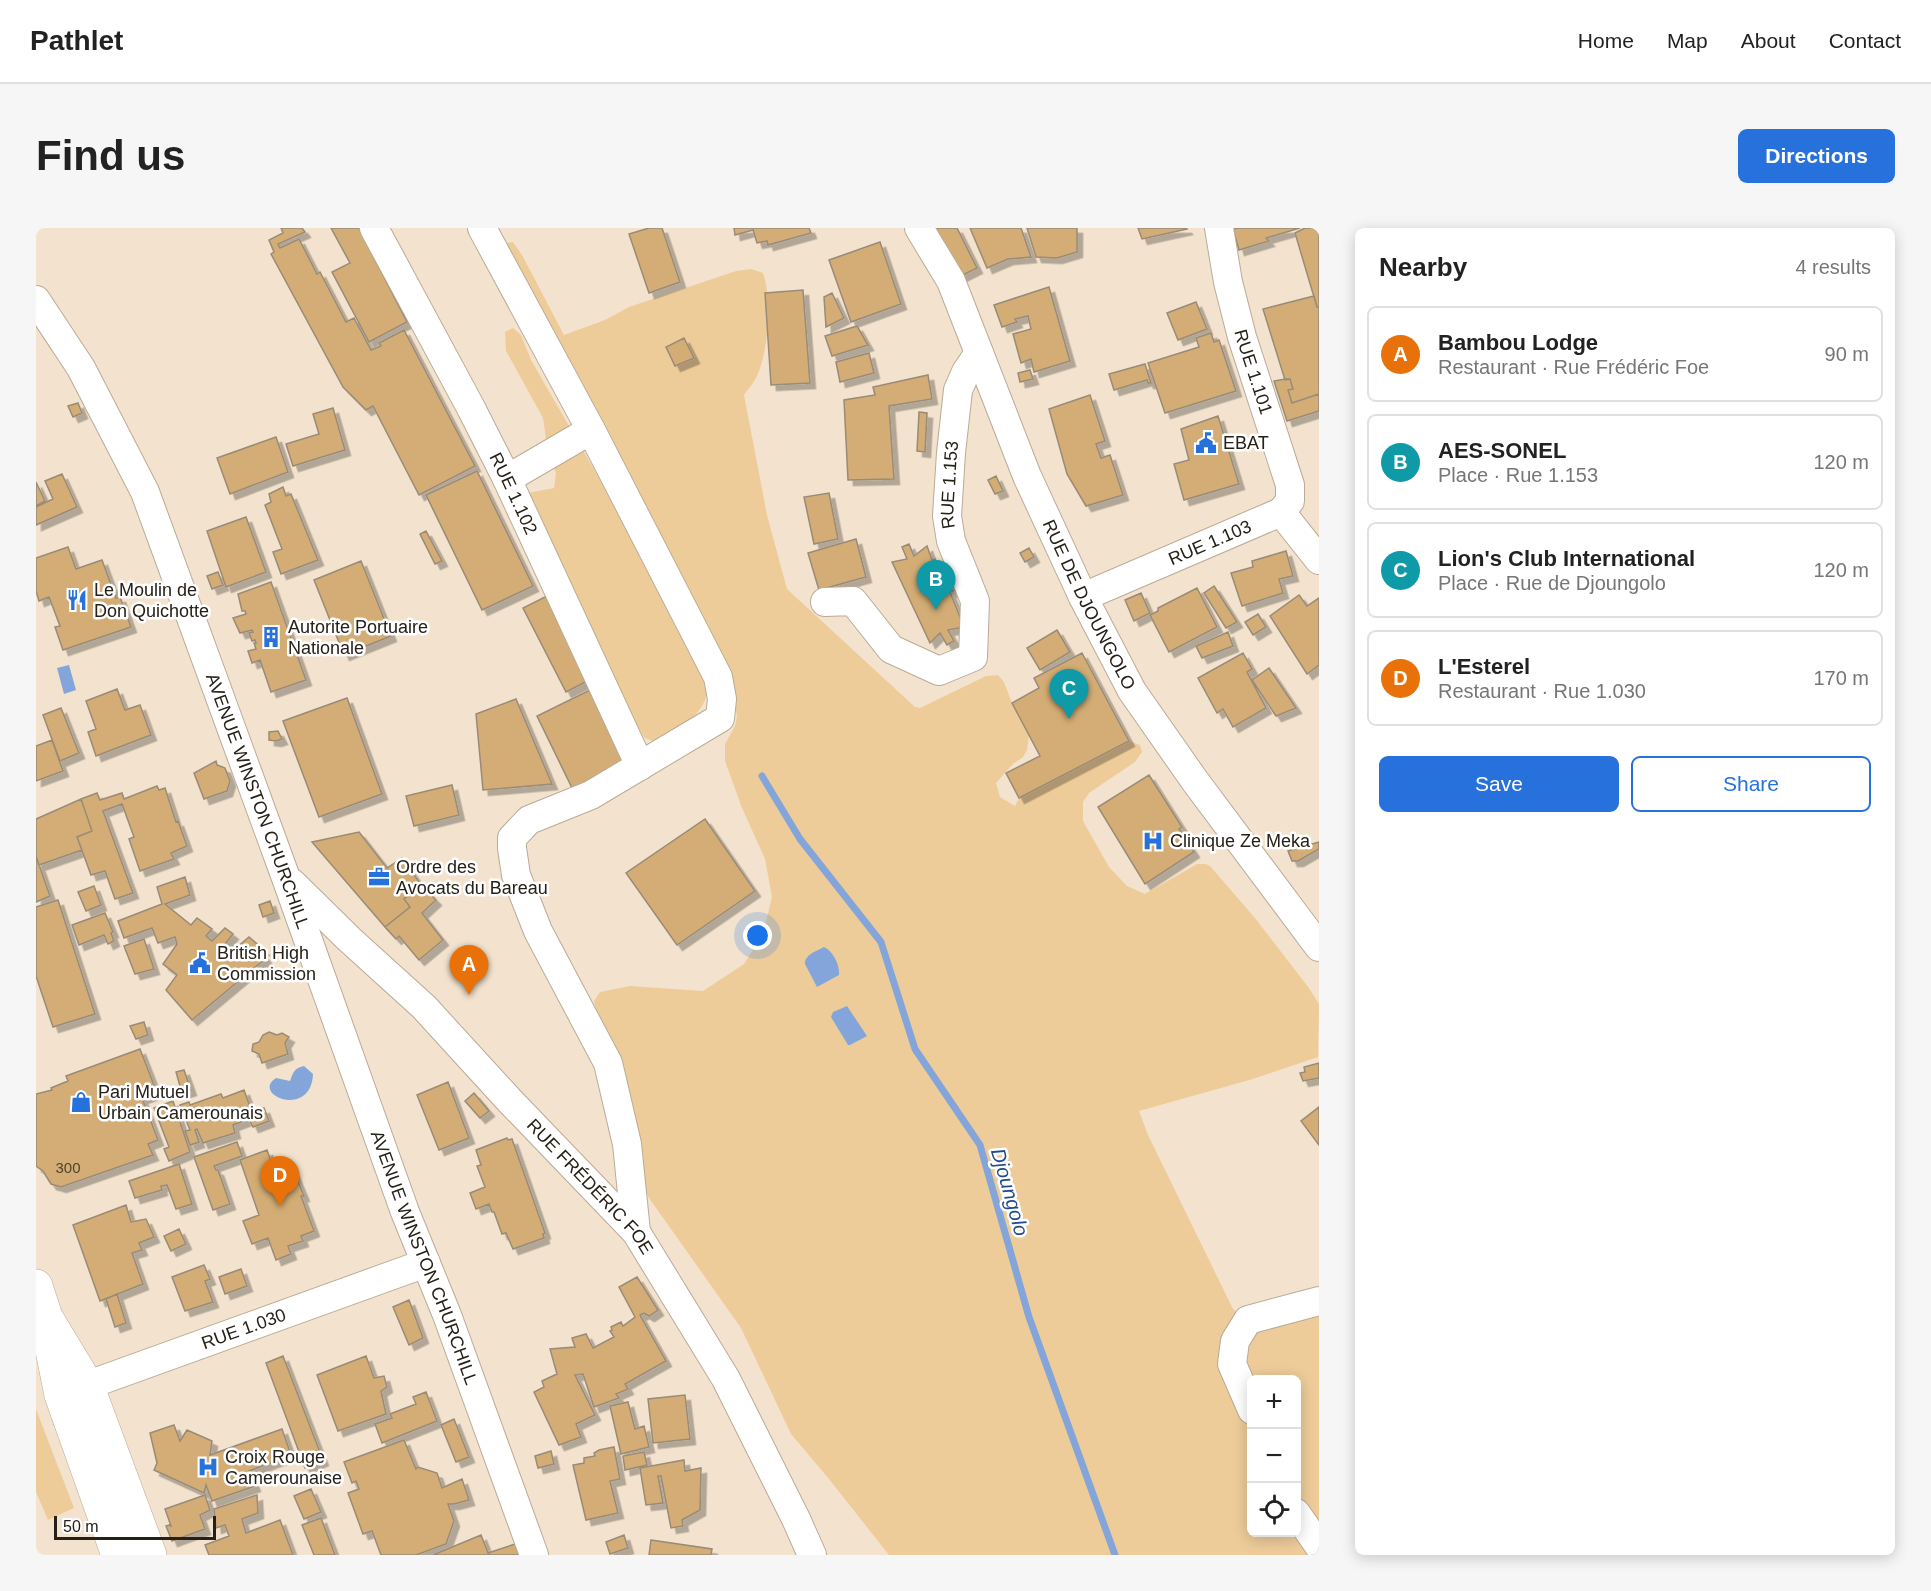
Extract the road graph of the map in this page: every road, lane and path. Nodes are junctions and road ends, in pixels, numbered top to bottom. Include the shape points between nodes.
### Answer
1 (374, 228) edge
2 (482, 228) edge
3 (919, 228) edge
4 (1219, 228) edge
5 (36, 300) edge
6 (979, 353) junction
7 (591, 430) junction
8 (507, 479) junction
9 (1281, 512) junction
10 (1319, 561) edge
11 (1083, 597) junction
12 (825, 602) dead end
13 (640, 766) junction
14 (286, 878) junction
15 (1319, 947) edge
16 (636, 1232) junction
17 (426, 1263) junction
18 (36, 1286) edge
19 (1319, 1301) edge
20 (74, 1390) junction
21 (1247, 1400) edge
22 (1301, 1520) edge
23 (1319, 1546) edge
24 (118, 1555) edge
25 (150, 1555) edge
26 (534, 1555) edge
27 (812, 1555) edge

1 - 8 street, RUE 1.102
2 - 7 street
3 - 6 street, RUE DE DJOUNGOLO via 951,281
4 - 9 street, RUE 1.101 via 1242,337 1290,485 1290,501
5 - 14 street, AVENUE WINSTON CHURCHILL via 81,368 145,492
6 - 11 street, RUE DE DJOUNGOLO via 1027,476
6 - 12 street, RUE 1.153 via 958,390 947,516 951,541 975,601 973,657 939,671 891,649 853,601
7 - 8 street
7 - 13 street via 718,677 722,699 720,718
8 - 13 street, RUE 1.102
9 - 10 street
9 - 11 street, RUE 1.103
11 - 15 street, RUE DE DJOUNGOLO via 1132,691
13 - 16 street via 591,795 529,820 512,838 516,875 538,932 608,1063 627,1144
14 - 16 street, RUE FRÉDÉRIC FOE via 424,1008
14 - 17 street, AVENUE WINSTON CHURCHILL
16 - 27 street, RUE FRÉDÉRIC FOE via 726,1379
17 - 20 street, RUE 1.030
17 - 26 street, AVENUE WINSTON CHURCHILL
18 - 20 main road via 56,1374
19 - 21 street via 1248,1320 1235,1341 1232,1364
20 - 24 main road
20 - 25 main road
22 - 23 street

